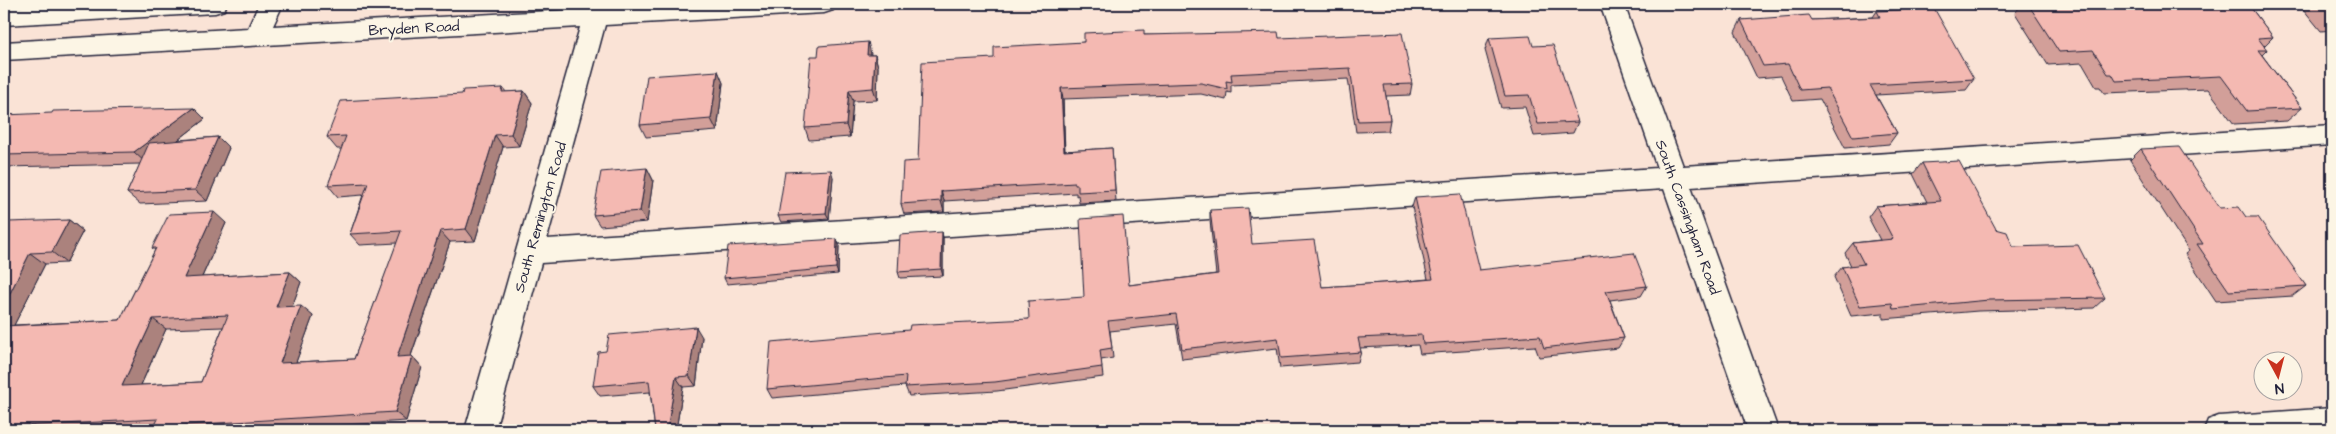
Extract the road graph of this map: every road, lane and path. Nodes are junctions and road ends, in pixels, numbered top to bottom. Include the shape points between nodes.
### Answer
1 (215, 4) edge
2 (271, 4) edge
3 (824, 4) edge
4 (1612, 4) edge
5 (597, 10) edge
6 (4, 16) edge
7 (256, 37) junction
8 (4, 51) edge
9 (2332, 135) edge
10 (1675, 179) junction
11 (530, 252) junction
12 (2332, 422) edge
13 (480, 430) edge
14 (1764, 430) edge
15 (2219, 430) edge

1 - 6 street
2 - 7 street
3 - 5 street, Bryden Road
4 - 10 street, South Cassingham Road
5 - 7 street, Bryden Road
5 - 11 street, South Remington Road
7 - 8 street, Bryden Road
9 - 10 street
10 - 11 street
10 - 14 street, South Cassingham Road
11 - 13 street, South Remington Road
12 - 15 street

